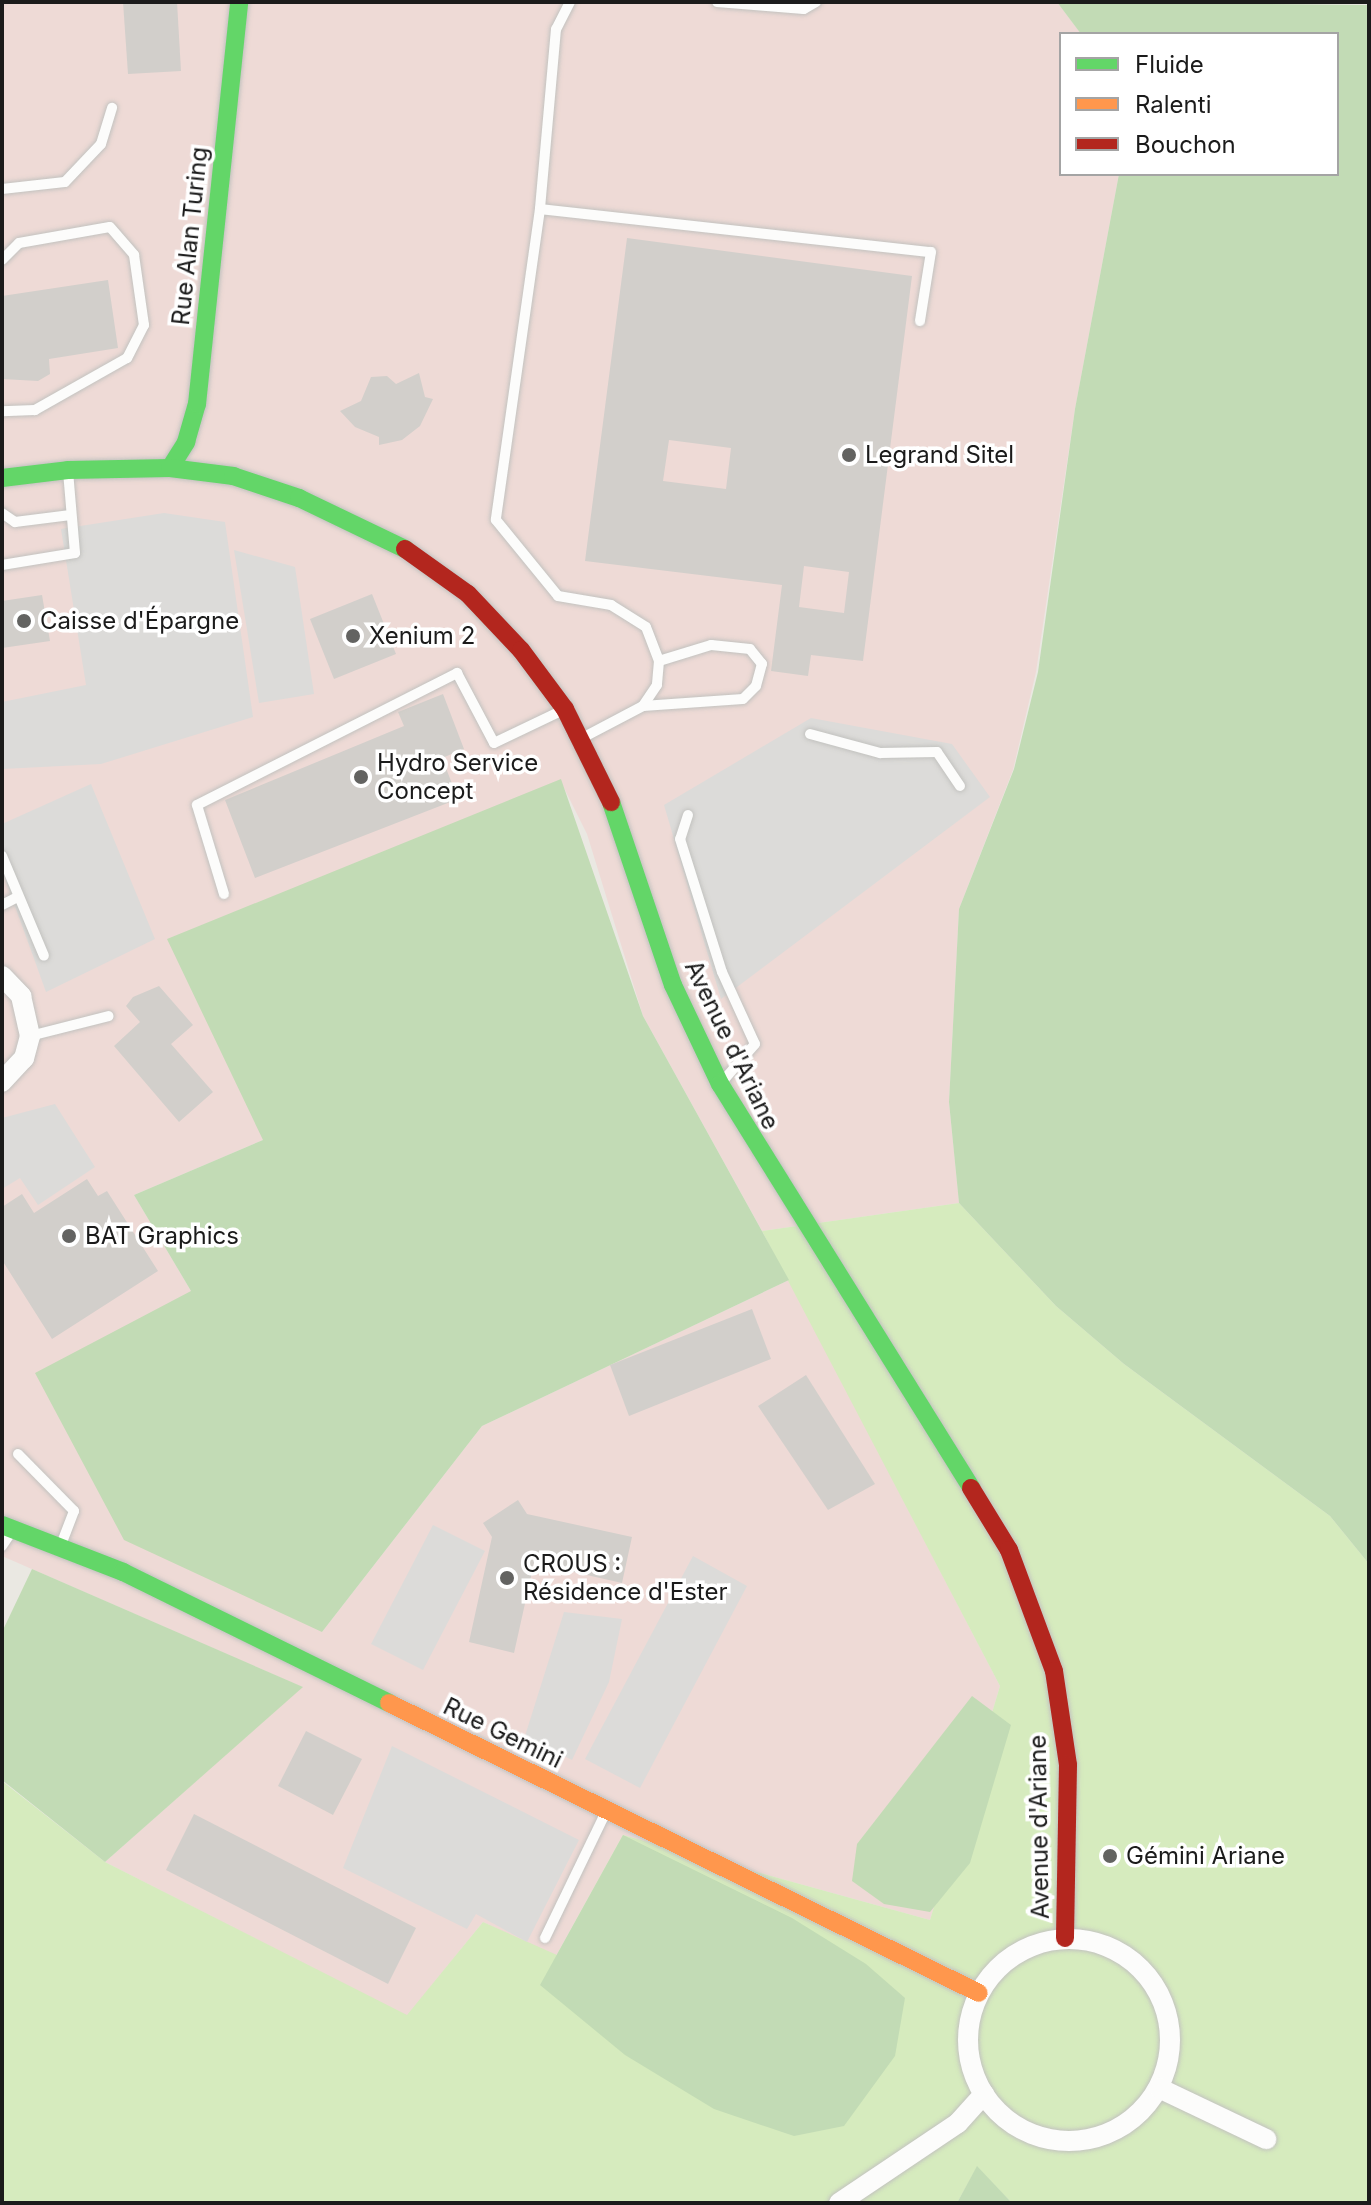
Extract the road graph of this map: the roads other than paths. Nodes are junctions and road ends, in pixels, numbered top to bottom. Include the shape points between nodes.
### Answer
1 (239, 2) edge
2 (570, 2) edge
3 (717, 2) edge
4 (816, 2) edge
5 (112, 108) dead end
6 (2, 189) edge
7 (540, 209) junction
8 (2, 260) edge
9 (920, 321) dead end
10 (2, 411) edge
11 (170, 468) junction
12 (68, 470) junction
13 (2, 478) edge
14 (2, 513) edge
15 (71, 515) junction
16 (2, 565) edge
17 (659, 661) junction
18 (643, 706) junction
19 (565, 709) junction
20 (810, 734) dead end
21 (582, 738) junction
22 (960, 786) dead end
23 (688, 815) dead end
24 (2, 856) edge
25 (224, 894) dead end
26 (18, 897) junction
27 (2, 905) edge
28 (44, 956) dead end
29 (2, 976) edge
30 (109, 1016) dead end
31 (30, 1036) junction
32 (2, 1082) edge
33 (720, 1084) junction
34 (18, 1454) dead end
35 (7, 1527) edge
36 (2, 1546) edge
37 (60, 1548) junction
38 (607, 1810) junction
39 (545, 1938) dead end
40 (1065, 1938) junction
41 (979, 1993) junction
42 (1159, 2088) junction
43 (984, 2094) junction
44 (1266, 2139) dead end
45 (839, 2203) edge

1 - 11 street, Rue Alan Turing via 197,404 186,442
2 - 7 lane via 556,29
3 - 4 lane via 804,9
5 - 6 lane via 101,144 65,182
7 - 9 lane via 931,252
7 - 17 lane via 496,520 558,596 611,605 646,627
8 - 10 lane via 19,243 110,227 134,255 144,325 127,358 35,410
11 - 12 street, Avenue d'Ariane
11 - 19 street, Avenue d'Ariane via 233,476 299,498 393,541 468,594 521,650
12 - 13 street, Avenue d'Ariane
12 - 15 lane
14 - 15 lane via 15,522
15 - 16 lane via 75,553
17 - 18 lane via 657,685
17 - 18 lane via 711,645 750,649 762,664 756,686 743,699
18 - 21 lane
19 - 21 street, Avenue d'Ariane
19 - 25 lane via 494,743 457,673 197,805
20 - 22 lane via 880,753 937,752
21 - 33 street, Avenue d'Ariane via 619,817 673,985
23 - 33 lane via 680,839 722,972 755,1044
24 - 26 lane
26 - 27 lane
26 - 28 lane
29 - 31 street via 21,996
30 - 31 lane
31 - 32 street via 24,1058
33 - 40 street, Avenue d'Ariane via 1009,1550 1033,1607 1054,1671 1068,1765
34 - 37 lane via 74,1511
35 - 36 lane
35 - 37 street, Rue Gemini
37 - 38 street, Rue Gemini via 123,1572
38 - 39 lane
38 - 41 street, Rue Gemini
40 - 41 street via 1014,1955
40 - 42 street via 1115,1950 1155,1986 1171,2036
41 - 43 street via 968,2044
42 - 43 street via 1123,2127 1073,2142 1022,2130
42 - 44 street
43 - 45 street via 958,2123

